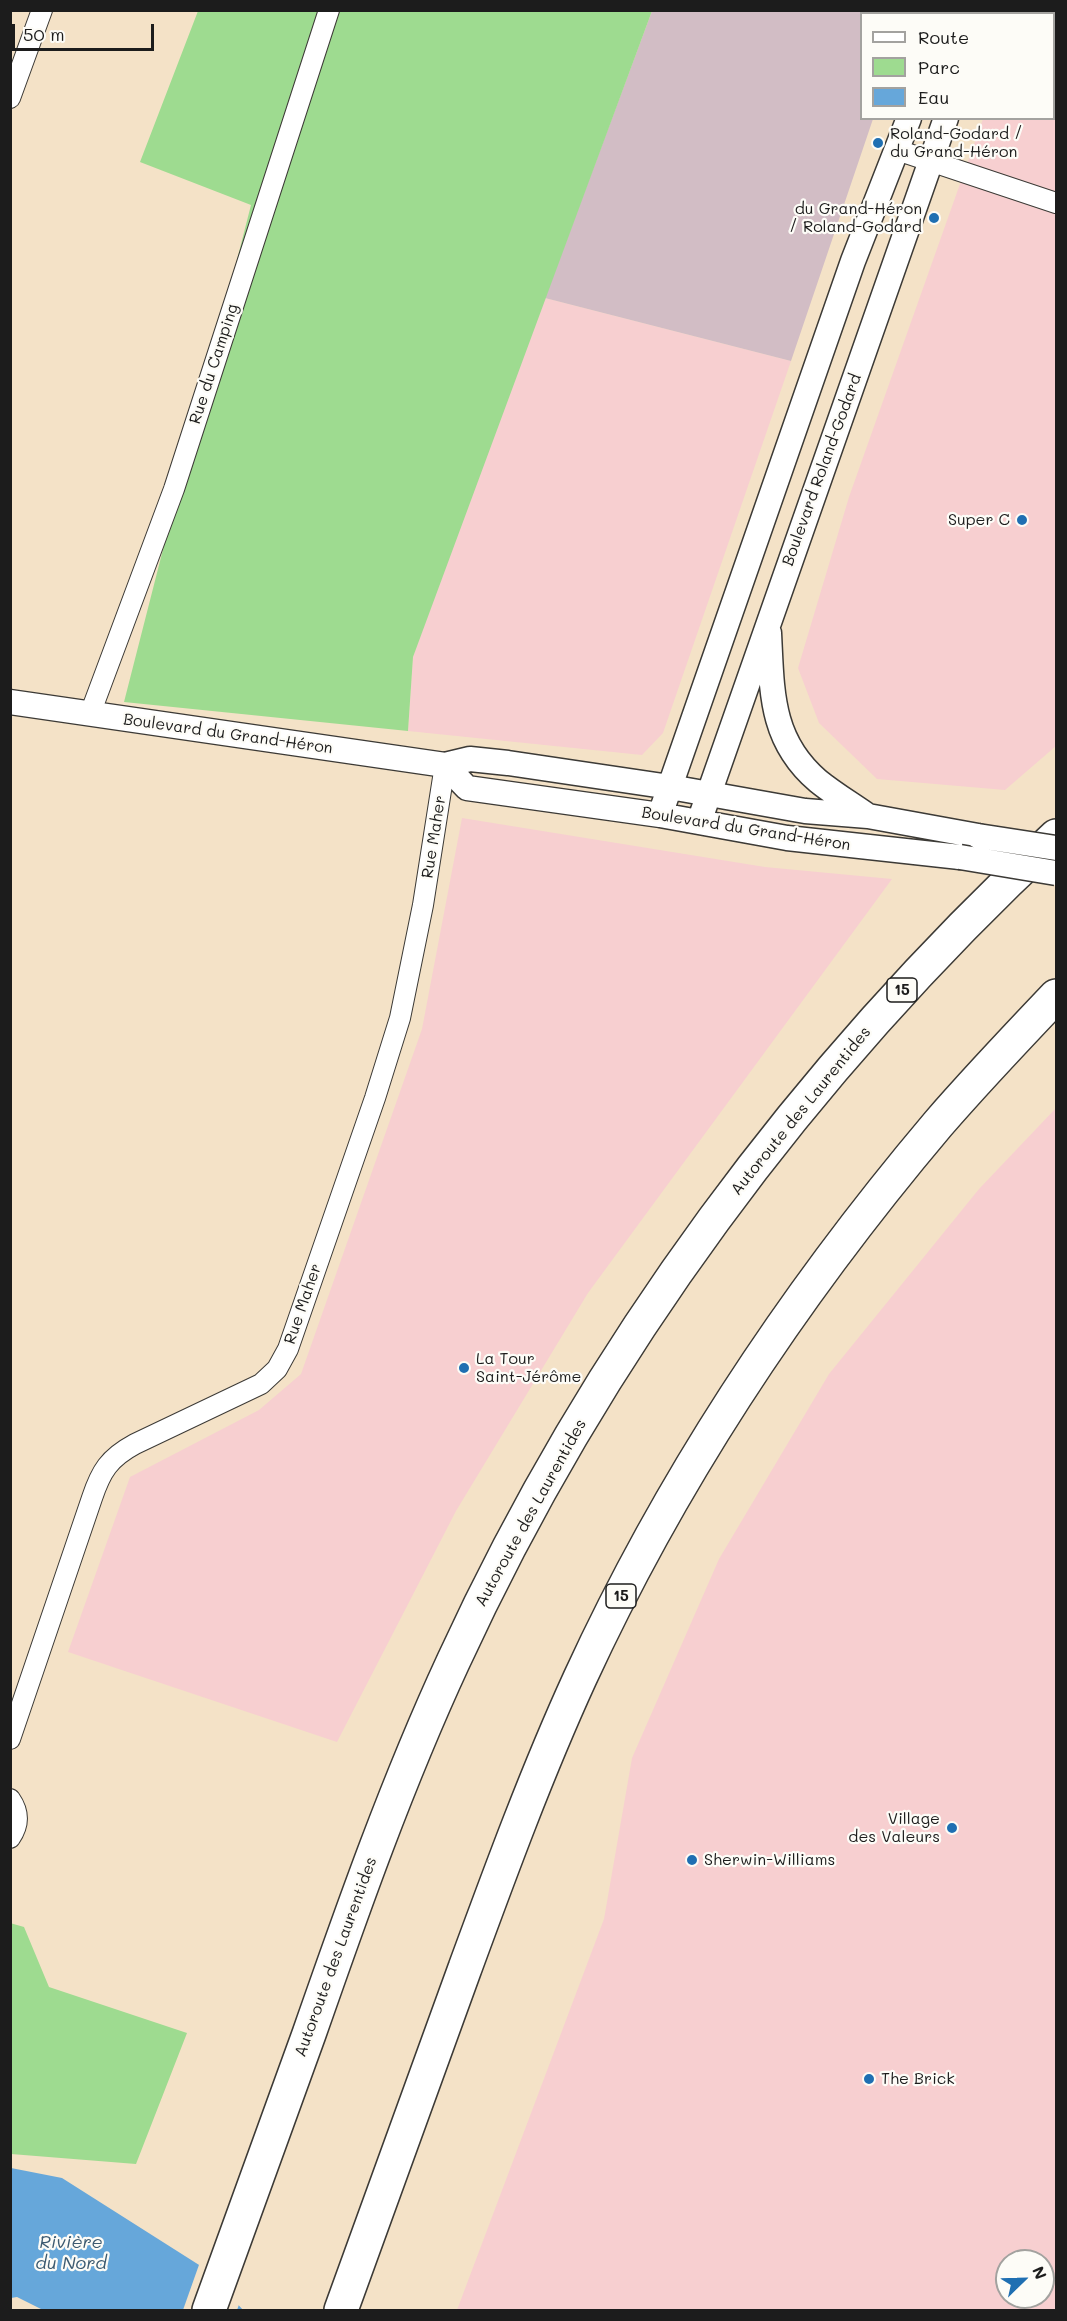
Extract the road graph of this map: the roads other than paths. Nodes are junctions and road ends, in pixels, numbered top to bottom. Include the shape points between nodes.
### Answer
1 (42, 10) edge
2 (329, 10) edge
3 (10, 98) edge
4 (908, 120) edge
5 (945, 120) edge
6 (897, 150) junction
7 (931, 161) junction
8 (1056, 203) edge
9 (769, 619) junction
10 (10, 702) edge
11 (90, 714) junction
12 (445, 765) junction
13 (670, 787) junction
14 (707, 794) junction
15 (660, 816) junction
16 (868, 816) junction
17 (699, 822) junction
18 (1056, 836) edge
19 (1056, 848) edge
20 (1056, 873) edge
21 (1056, 996) edge
22 (10, 1739) edge
23 (10, 1799) edge
24 (10, 1838) edge
25 (209, 2310) edge
26 (341, 2310) edge

1 - 3 street
2 - 11 street, Rue du Camping via 174,489
4 - 6 street
5 - 7 street, Boulevard Roland-Godard
6 - 7 street
6 - 13 street via 850,271
7 - 8 street
7 - 9 street, Boulevard Roland-Godard
9 - 14 street, Boulevard Roland-Godard
9 - 16 street via 773,704 785,740 819,781
10 - 11 street, Boulevard du Grand-Héron
11 - 12 street, Boulevard du Grand-Héron
12 - 13 street, Boulevard du Grand-Héron via 470,759 508,762
12 - 15 street, Boulevard du Grand-Héron via 467,788
12 - 22 street, Rue Maher via 400,1018 288,1349 277,1370 261,1384 135,1444 104,1468
13 - 14 street, Boulevard du Grand-Héron
13 - 15 street
14 - 16 street, Boulevard du Grand-Héron via 805,811
14 - 17 street, Boulevard Roland-Godard
15 - 17 street, Boulevard du Grand-Héron
16 - 19 street, Boulevard du Grand-Héron, bridge
17 - 20 street, Boulevard du Grand-Héron, bridge via 787,838 960,857
18 - 25 highway, Autoroute des Laurentides / 15 via 921,969 781,1131 672,1277 567,1443 485,1595 406,1769
21 - 26 highway, 15 via 941,1122 830,1261 739,1392 646,1546 534,1783
23 - 24 street via 16,1808 17,1822

